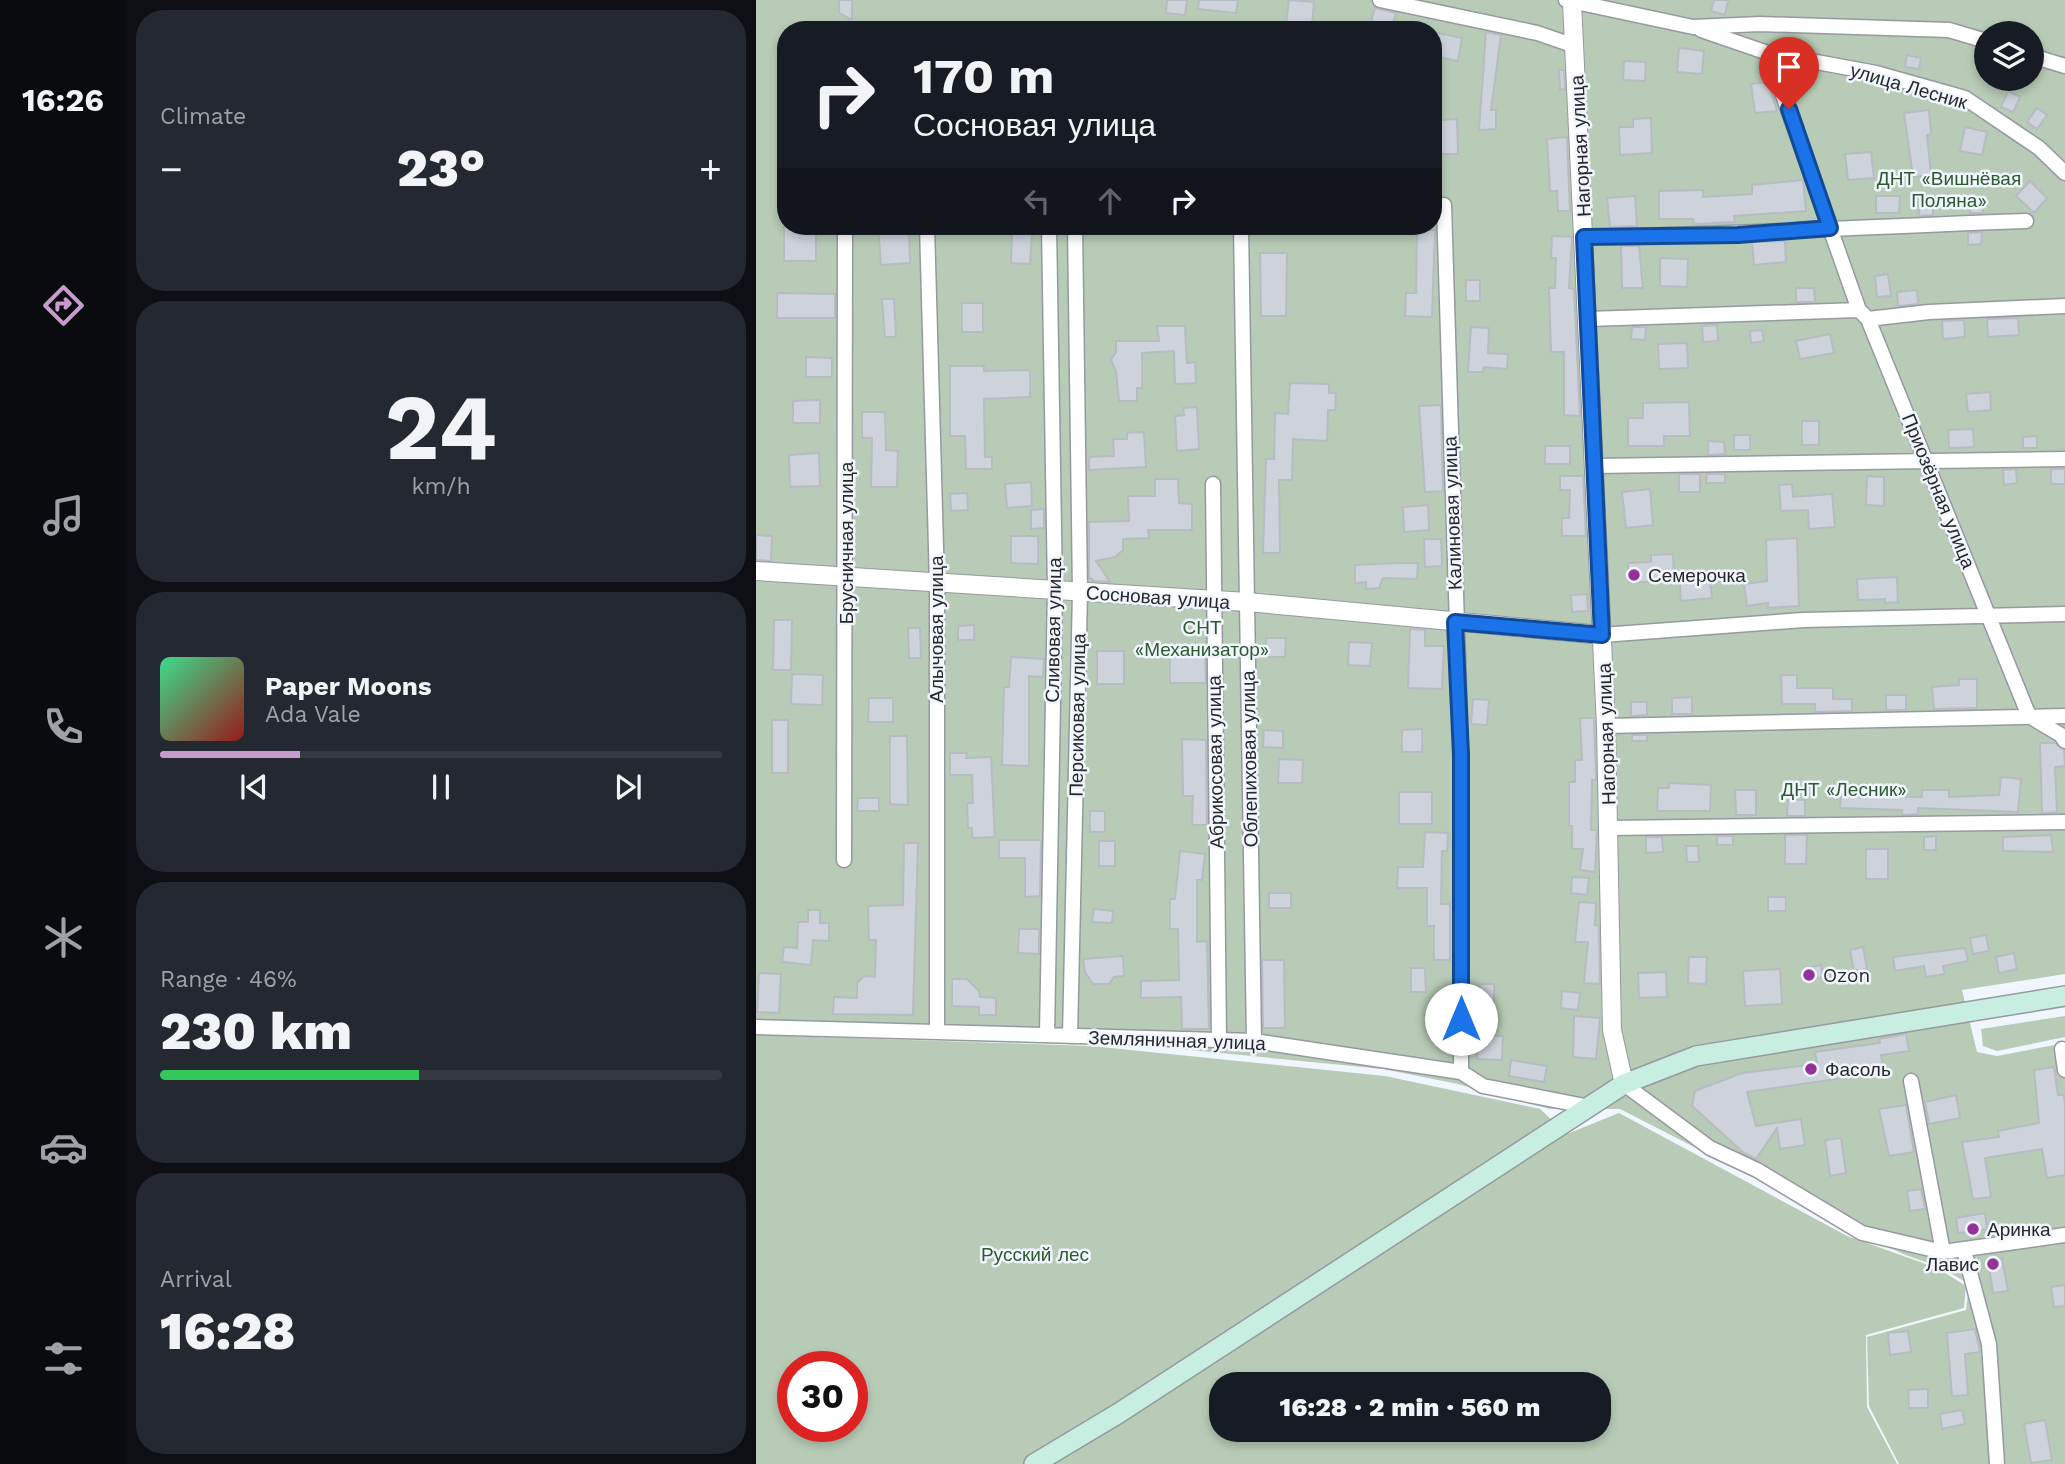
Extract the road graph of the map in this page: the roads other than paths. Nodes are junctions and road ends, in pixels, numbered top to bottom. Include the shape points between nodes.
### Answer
1 (1380, 0) edge
2 (1569, 1) edge
3 (1693, 27) junction
4 (1974, 37) edge
5 (1575, 46) junction
6 (1768, 53) junction
7 (2044, 60) edge
8 (2065, 66) edge
9 (2065, 173) edge
10 (1444, 205) dead end
11 (2026, 221) dead end
12 (1830, 228) junction
13 (845, 235) edge
14 (927, 235) edge
15 (1049, 235) edge
16 (1075, 235) edge
17 (1241, 235) edge
18 (1584, 237) junction
19 (2065, 306) edge
20 (1864, 315) junction
21 (1588, 319) junction
22 (2065, 458) edge
23 (1928, 463) junction
24 (1595, 466) junction
25 (1213, 484) dead end
26 (756, 571) edge
27 (846, 577) junction
28 (937, 583) junction
29 (1055, 590) junction
30 (1080, 592) junction
31 (1214, 600) junction
32 (1247, 602) junction
33 (1989, 614) junction
34 (2065, 614) edge
35 (1455, 622) junction
36 (1602, 635) junction
37 (2029, 716) junction
38 (2065, 716) edge
39 (1606, 726) junction
40 (2065, 741) edge
41 (2065, 822) edge
42 (1610, 828) junction
43 (844, 860) dead end
44 (2065, 996) edge
45 (756, 1027) edge
46 (937, 1032) junction
47 (1047, 1035) junction
48 (1070, 1036) junction
49 (1219, 1040) junction
50 (1254, 1041) junction
51 (2062, 1049) dead end
52 (2065, 1070) edge
53 (1461, 1072) junction
54 (1911, 1081) dead end
55 (1624, 1084) junction
56 (1590, 1107) junction
57 (2065, 1235) edge
58 (1964, 1250) junction
59 (1943, 1252) junction
60 (1034, 1464) edge
61 (1997, 1464) edge

1 - 5 street via 1537,33
2 - 3 street
2 - 5 street, Нагорная улица
3 - 4 street via 1760,24 1949,30
3 - 6 street, улица Лесник
5 - 18 street, Нагорная улица
6 - 9 street, улица Лесник via 1876,73 1965,98 2039,148
6 - 12 street, Приозёрная улица
7 - 8 street
10 - 35 street, Калиновая улица
11 - 12 street
12 - 18 street via 1738,235
12 - 20 street, Приозёрная улица
13 - 27 street, Брусничная улица
14 - 28 street, Алычовая улица
15 - 29 street, Сливовая улица
16 - 30 street, Персиковая улица
17 - 32 street, Облепиховая улица
18 - 21 street, Нагорная улица
19 - 20 street
20 - 21 street
20 - 23 street, Приозёрная улица
21 - 24 street, Нагорная улица
22 - 23 street
23 - 24 street
23 - 33 street, Приозёрная улица
24 - 36 street, Нагорная улица
25 - 31 street, Абрикосовая улица
26 - 27 street, Сосновая улица
27 - 28 street, Сосновая улица
27 - 43 street, Брусничная улица
28 - 29 street, Сосновая улица
28 - 46 street, Алычовая улица
29 - 30 street, Сосновая улица
29 - 47 street, Сливовая улица
30 - 31 street, Сосновая улица
30 - 48 street, Персиковая улица
31 - 32 street, Сосновая улица
31 - 49 street, Абрикосовая улица
32 - 35 street, Сосновая улица
32 - 50 street, Облепиховая улица
33 - 34 street
33 - 36 street via 1803,620
33 - 37 street, Приозёрная улица
35 - 36 street, Сосновая улица
35 - 53 street, Калиновая улица via 1461,755
36 - 39 street, Нагорная улица
37 - 38 street
37 - 39 street
37 - 40 street
39 - 42 street, Нагорная улица
41 - 42 street
42 - 55 street, Нагорная улица via 1612,1030
44 - 55 main road via 1696,1056
45 - 46 street, Земляничная улица
46 - 47 street, Земляничная улица
47 - 48 street, Земляничная улица
48 - 49 street, Земляничная улица
49 - 50 street, Земляничная улица
50 - 53 street, Земляничная улица
51 - 52 street
53 - 56 street, Земляничная улица via 1483,1086
54 - 59 street
55 - 56 main road
55 - 59 street via 1710,1148 1757,1170 1862,1233
56 - 60 main road via 1131,1406
57 - 58 street
58 - 59 street
58 - 61 street via 1989,1344

